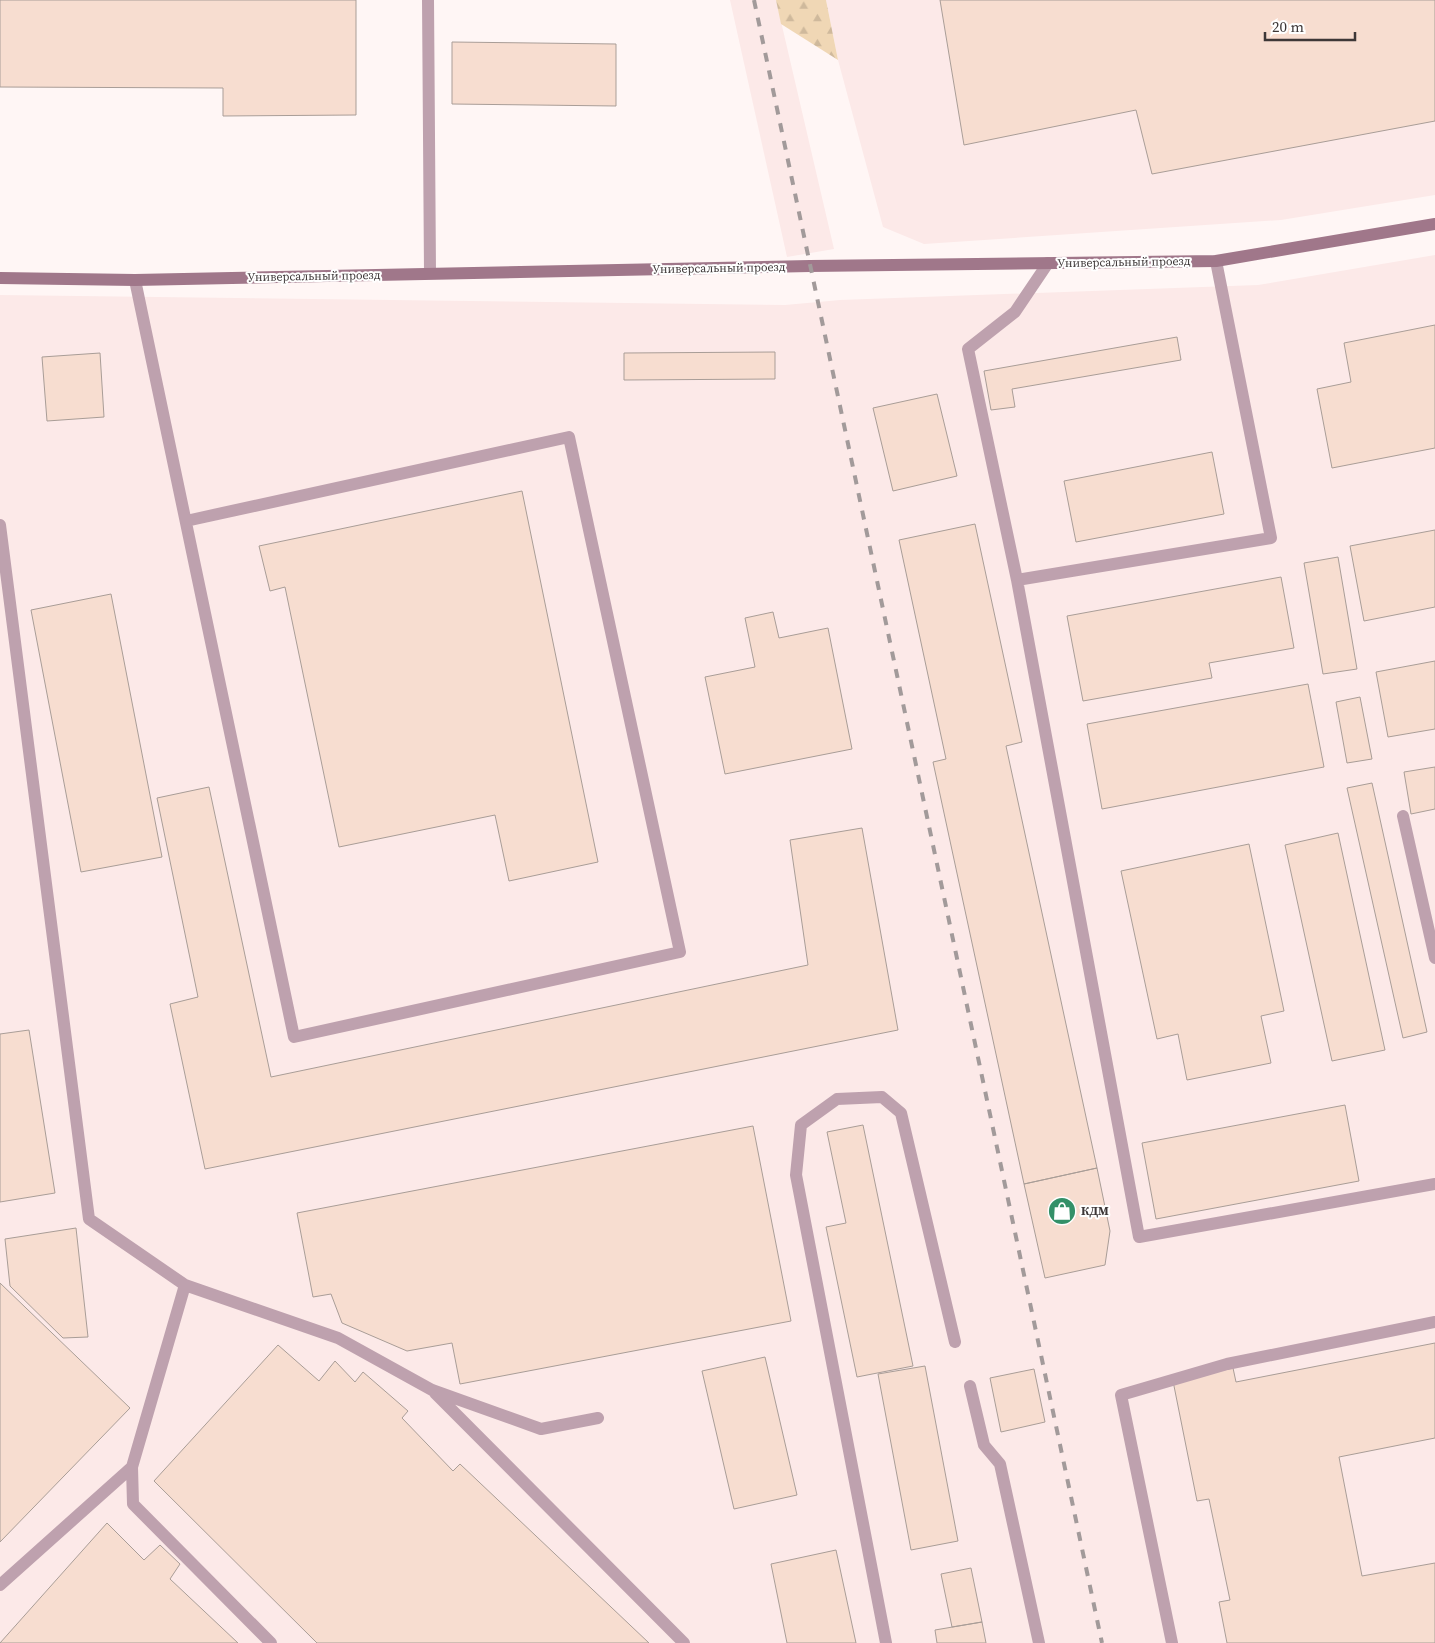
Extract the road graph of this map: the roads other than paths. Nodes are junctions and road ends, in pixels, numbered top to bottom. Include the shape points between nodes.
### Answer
1 (428, 0) edge
2 (1435, 224) edge
3 (1216, 261) junction
4 (1048, 263) junction
5 (430, 274) junction
6 (0, 278) edge
7 (135, 280) junction
8 (186, 521) junction
9 (0, 525) edge
10 (1018, 580) junction
11 (1403, 816) dead end
12 (1435, 958) edge
13 (1435, 1184) edge
14 (185, 1285) junction
15 (1435, 1322) edge
16 (956, 1342) dead end
17 (970, 1386) dead end
18 (432, 1390) junction
19 (598, 1418) dead end
20 (132, 1467) junction
21 (0, 1585) edge
22 (271, 1643) edge
23 (684, 1643) edge
24 (886, 1643) edge
25 (1039, 1643) edge
26 (1172, 1643) edge

1 - 5 street
2 - 3 street, Универсальный проезд
3 - 4 street, Универсальный проезд
3 - 10 street via 1271,538
4 - 5 street, Универсальный проезд
4 - 10 street via 1015,312 968,349
5 - 7 street, Универсальный проезд
6 - 7 street, Универсальный проезд
7 - 8 street
8 - 8 street via 294,1037 680,952 569,437
9 - 14 street via 89,1219
10 - 13 street via 1139,1236
11 - 12 street
14 - 18 street via 338,1338
14 - 20 street
15 - 26 street via 1228,1364 1121,1395
16 - 24 street via 901,1113 882,1097 837,1099 801,1125 796,1175
17 - 25 street via 984,1444 1000,1464
18 - 19 street via 541,1429
18 - 23 street
20 - 21 street
20 - 22 street via 134,1504

